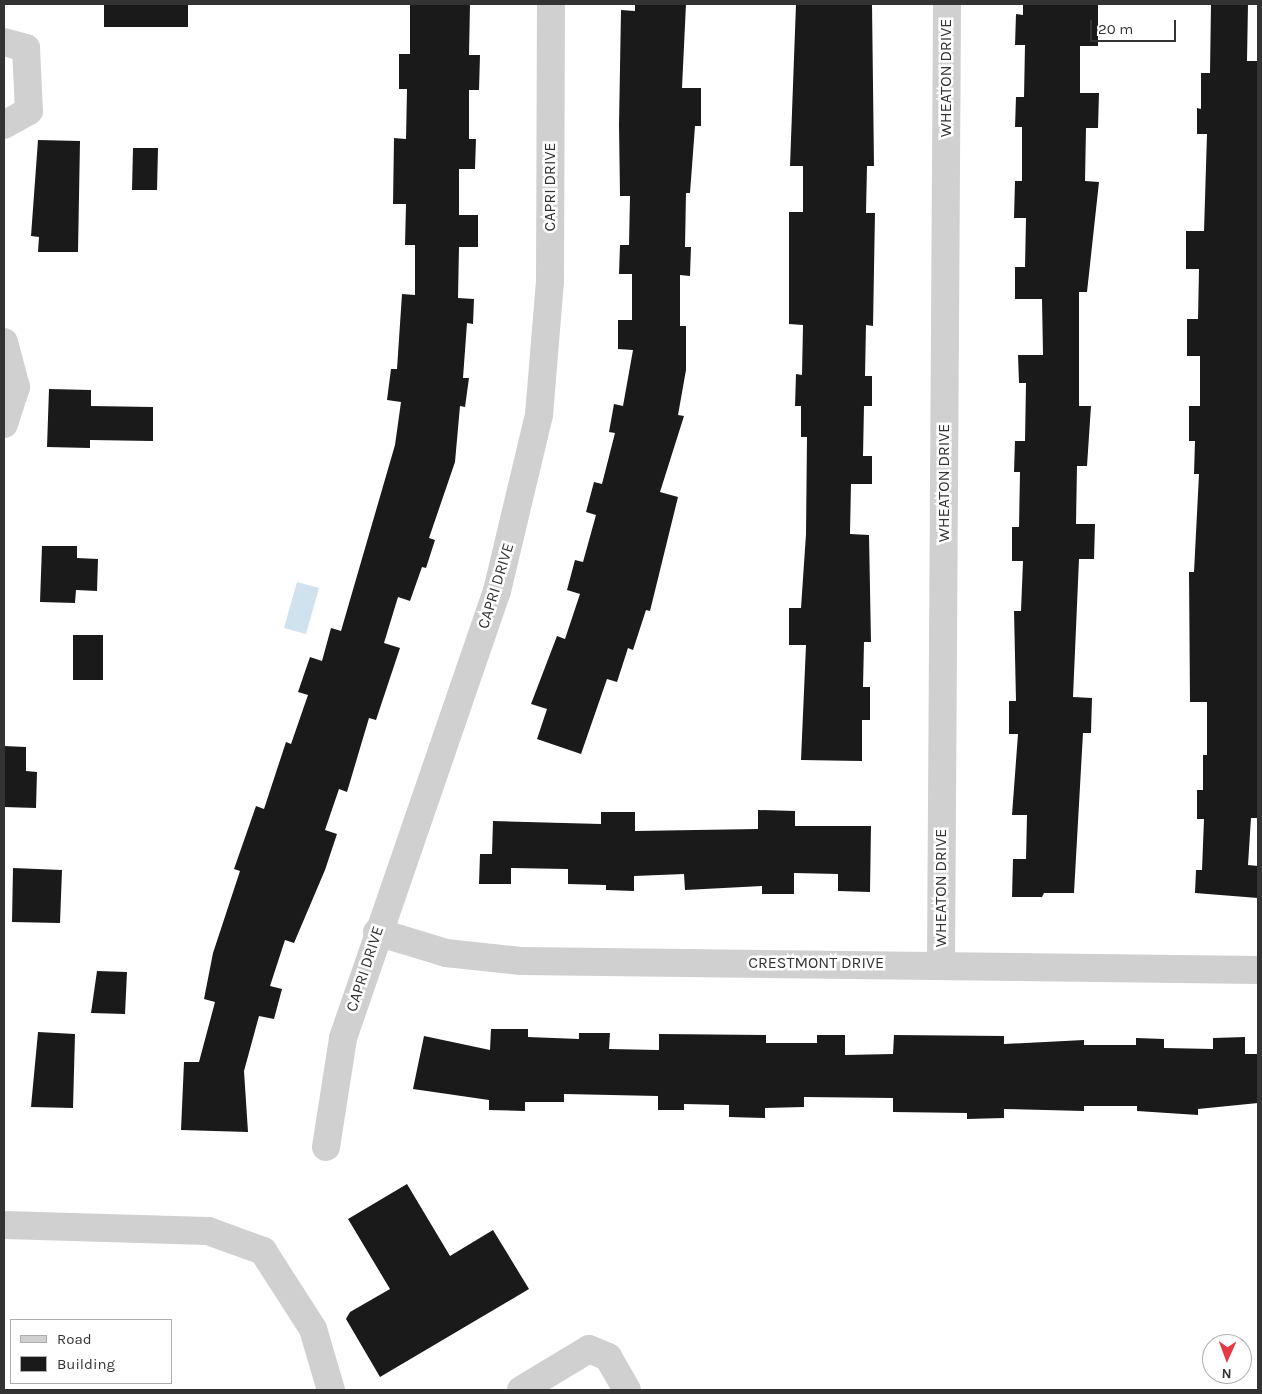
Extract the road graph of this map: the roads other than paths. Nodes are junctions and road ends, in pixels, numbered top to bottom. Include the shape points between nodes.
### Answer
1 (551, 4) edge
2 (947, 4) edge
3 (4, 42) edge
4 (4, 124) edge
5 (4, 342) edge
6 (4, 424) edge
7 (377, 932) junction
8 (941, 963) junction
9 (1258, 970) edge
10 (326, 1147) dead end
11 (4, 1225) edge
12 (331, 1390) edge
13 (521, 1390) edge
14 (627, 1390) edge

1 - 7 street, CAPRI DRIVE via 550,282 539,415 497,591
2 - 8 street, WHEATON DRIVE
3 - 4 street via 26,48 29,111
5 - 6 street via 16,387
7 - 8 street, CRESTMONT DRIVE via 446,953 521,962
7 - 10 street, CAPRI DRIVE via 342,1038
8 - 9 street, CRESTMONT DRIVE
11 - 12 street via 208,1231 263,1251 313,1329
13 - 14 street via 589,1349 608,1358

